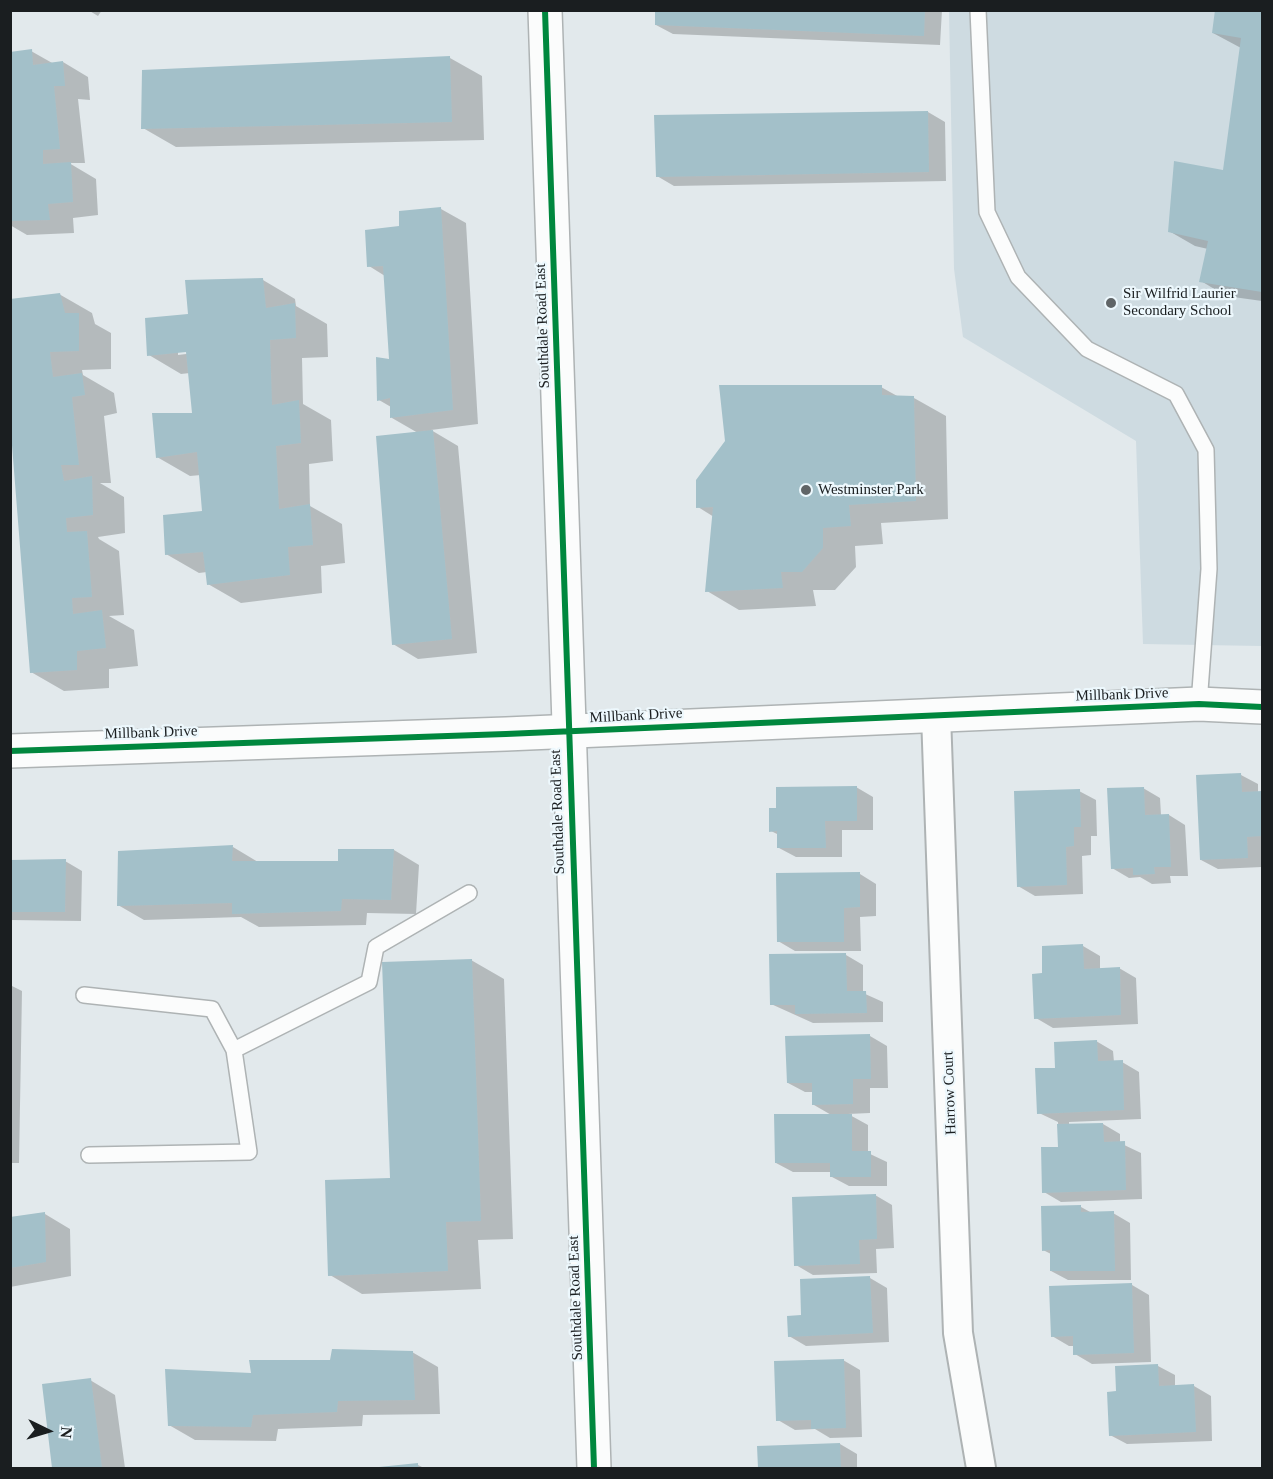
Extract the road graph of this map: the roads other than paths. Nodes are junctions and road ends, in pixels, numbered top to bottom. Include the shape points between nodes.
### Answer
1 (545, 10) edge
2 (978, 10) edge
3 (1199, 704) junction
4 (1263, 707) edge
5 (936, 715) junction
6 (567, 731) junction
7 (10, 751) edge
8 (469, 893) dead end
9 (84, 995) dead end
10 (234, 1050) junction
11 (89, 1155) dead end
12 (594, 1468) edge
13 (981, 1468) edge

1 - 6 main road, Southdale Road East
2 - 3 lane via 987,212 1018,277 1087,349 1176,394 1206,450 1209,569
3 - 4 main road, Millbank Drive
3 - 5 main road, Millbank Drive
5 - 6 main road, Millbank Drive
5 - 13 street, Harrow Court via 958,1333
6 - 7 main road, Millbank Drive
6 - 12 main road, Southdale Road East
8 - 10 lane via 376,947 369,982
9 - 10 lane via 212,1009
10 - 11 lane via 249,1152

